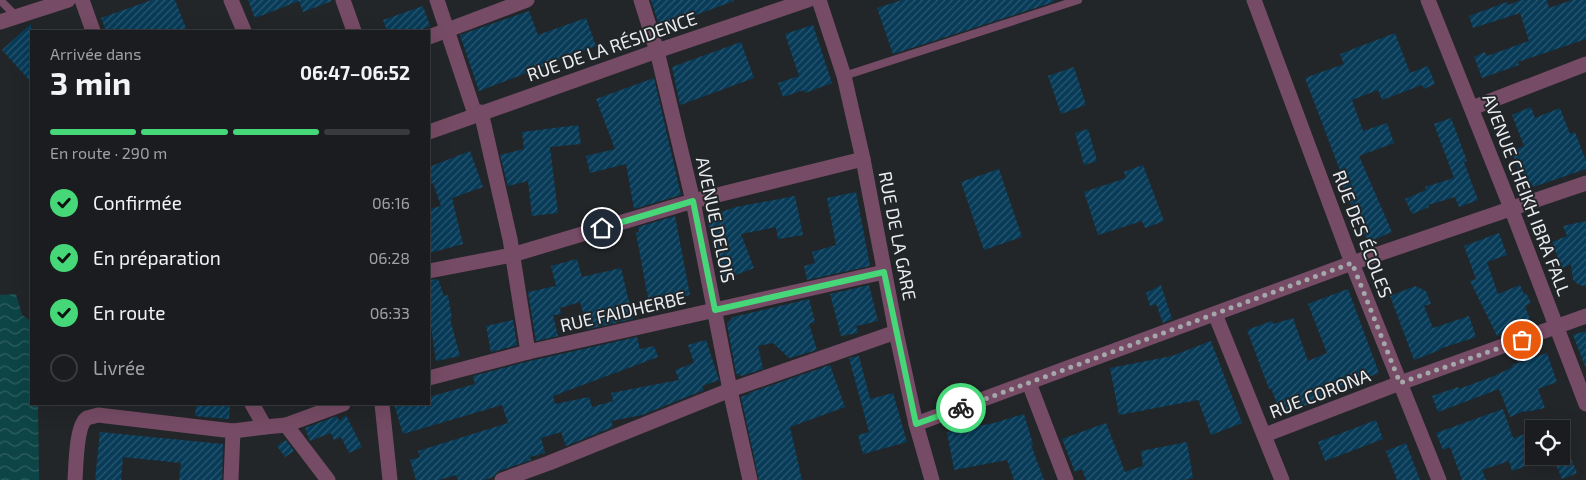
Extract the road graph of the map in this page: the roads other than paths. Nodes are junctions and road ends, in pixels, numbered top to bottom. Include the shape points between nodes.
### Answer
1 (0, 0) edge
2 (68, 0) edge
3 (82, 0) edge
4 (231, 0) edge
5 (343, 0) edge
6 (437, 0) edge
7 (527, 0) edge
8 (641, 0) edge
9 (808, 0) edge
10 (819, 0) edge
11 (1078, 0) edge
12 (1254, 0) edge
13 (1428, 0) edge
14 (16, 16) junction
15 (0, 22) edge
16 (93, 30) edge
17 (244, 30) edge
18 (354, 30) edge
19 (448, 30) junction
20 (430, 37) edge
21 (657, 51) junction
22 (1586, 64) edge
23 (844, 76) junction
24 (1472, 108) junction
25 (478, 113) junction
26 (430, 132) edge
27 (863, 159) junction
28 (1586, 183) edge
29 (693, 201) junction
30 (1512, 208) junction
31 (512, 255) junction
32 (1352, 263) junction
33 (430, 271) edge
34 (884, 272) junction
35 (715, 310) junction
36 (1215, 314) junction
37 (1586, 316) edge
38 (1556, 328) junction
39 (896, 332) junction
40 (528, 352) junction
41 (430, 378) edge
42 (1029, 383) junction
43 (1400, 383) junction
44 (730, 390) junction
45 (1586, 404) edge
46 (253, 405) edge
47 (340, 405) edge
48 (382, 405) edge
49 (916, 424) junction
50 (286, 425) junction
51 (265, 427) junction
52 (233, 431) junction
53 (1265, 435) junction
54 (75, 480) edge
55 (231, 480) edge
56 (328, 480) edge
57 (390, 480) edge
58 (502, 480) edge
59 (750, 480) edge
60 (932, 480) edge
61 (1066, 480) edge
62 (1282, 480) edge
63 (1439, 480) edge

1 - 14 lane
2 - 14 street
3 - 16 street
4 - 17 street
5 - 18 street
6 - 19 street
7 - 19 street
8 - 21 street, AVENUE DELOIS
9 - 21 street, RUE DE LA RÉSIDENCE
10 - 23 street, RUE DE LA GARE
11 - 23 lane
12 - 32 street, RUE DES ÉCOLES
13 - 24 street, AVENUE CHEIKH IBRA FALL
14 - 15 street
19 - 20 street
19 - 25 street
21 - 25 street, RUE DE LA RÉSIDENCE
21 - 29 street, AVENUE DELOIS
22 - 24 street
23 - 27 street, RUE DE LA GARE
24 - 30 street, AVENUE CHEIKH IBRA FALL
25 - 26 street, RUE DE LA RÉSIDENCE
25 - 31 street
27 - 29 street
27 - 34 street, RUE DE LA GARE
28 - 30 street
29 - 31 street
29 - 35 street, AVENUE DELOIS
30 - 32 street
30 - 38 street, AVENUE CHEIKH IBRA FALL
31 - 33 street
31 - 40 street
32 - 36 street
32 - 43 street, RUE DES ÉCOLES
34 - 35 street, RUE FAIDHERBE
34 - 39 street, RUE DE LA GARE
35 - 40 street, RUE FAIDHERBE
35 - 44 street, AVENUE DELOIS
36 - 42 street
36 - 53 street
37 - 38 street, RUE CORONA
38 - 43 street, RUE CORONA
38 - 45 street, AVENUE CHEIKH IBRA FALL
39 - 44 street
39 - 49 street, RUE DE LA GARE
40 - 41 street, RUE FAIDHERBE
42 - 49 street
42 - 61 street
43 - 53 street, RUE CORONA
43 - 63 street, RUE DES ÉCOLES
44 - 58 street
44 - 59 street, AVENUE DELOIS
46 - 51 street
47 - 50 street
48 - 57 street
49 - 60 street, RUE DE LA GARE
50 - 51 street
50 - 56 street
51 - 52 street
52 - 54 street via 98,415 87,418 79,433
52 - 55 street
53 - 62 street

